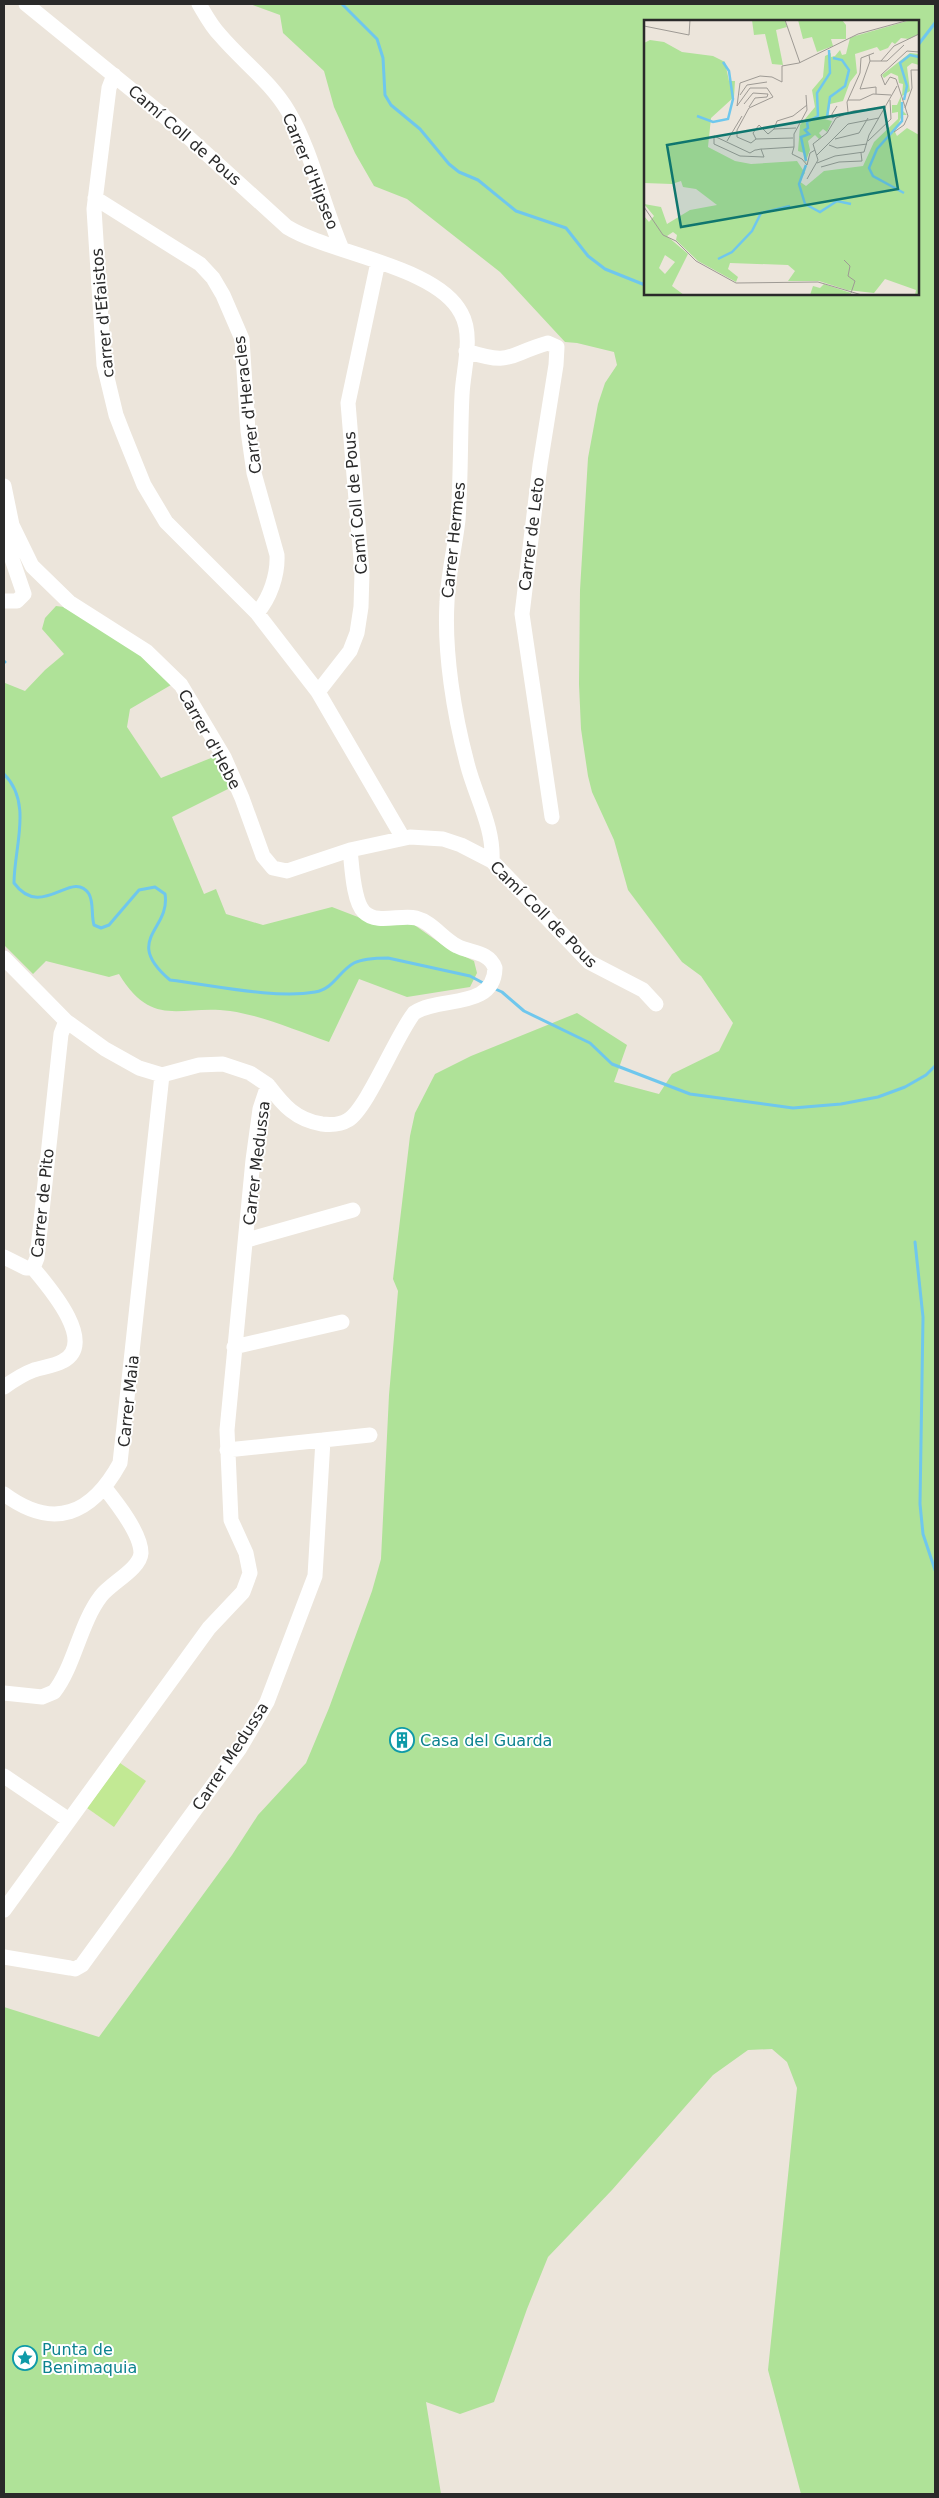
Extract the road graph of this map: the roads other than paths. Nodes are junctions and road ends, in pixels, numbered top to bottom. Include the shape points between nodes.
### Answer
1 (26, 4) edge
2 (198, 4) edge
3 (114, 75) junction
4 (95, 198) junction
5 (342, 249) junction
6 (378, 262) junction
7 (466, 352) junction
8 (4, 486) edge
9 (12, 525) junction
10 (4, 601) edge
11 (257, 613) junction
12 (318, 692) junction
13 (552, 817) dead end
14 (403, 838) junction
15 (350, 850) junction
16 (492, 861) junction
17 (4, 958) edge
18 (656, 1004) dead end
19 (66, 1021) junction
20 (162, 1075) junction
21 (268, 1085) junction
22 (353, 1210) dead end
23 (247, 1240) junction
24 (4, 1257) edge
25 (33, 1268) junction
26 (342, 1322) dead end
27 (234, 1347) junction
28 (4, 1387) edge
29 (370, 1435) dead end
30 (323, 1440) junction
31 (227, 1450) junction
32 (104, 1487) junction
33 (4, 1494) edge
34 (4, 1693) edge
35 (4, 1776) edge
36 (69, 1820) junction
37 (4, 1910) edge
38 (4, 1957) edge

1 - 3 street, Camí Coll de Pous
2 - 5 street, Carrer d'Hipseo via 219,35 265,81 289,112
3 - 4 street, carrer d'Efaistos
3 - 5 street, Camí Coll de Pous via 211,156 287,227
4 - 11 street, carrer d'Efaistos via 103,349 108,384 123,433 144,485 166,522
4 - 11 street, Carrer d'Heracles via 204,268 223,295 239,330 254,473 277,555 268,594
5 - 6 street, Camí Coll de Pous
6 - 7 street, Carrer Hermes via 428,282 455,305 465,325
6 - 12 street, Camí Coll de Pous via 348,403 362,572 360,614 347,658
7 - 13 street, Carrer de Leto via 502,360 548,343 557,347 522,614
7 - 16 street, Carrer Hermes via 458,517 448,586 447,638 464,751 491,836
8 - 9 street, Carrer d'Hebe
9 - 10 street via 12,559 24,594 17,601
9 - 15 street, Carrer d'Hebe via 24,554 42,578 76,607 140,646 181,685 224,757 270,865 287,871
11 - 12 street, carrer d'Efaistos
12 - 14 street
14 - 15 street, Carrer d'Hebe
14 - 16 street, Camí Coll de Pous via 427,837 450,841
15 - 21 street, Carrer Medussa via 358,901 366,914 377,918 421,920 457,946 488,957 495,968 493,981 475,997 428,1006 414,1013 363,1101 347,1121 323,1124 296,1116
16 - 18 street, Camí Coll de Pous via 589,962 643,990
17 - 19 street
19 - 20 street via 128,1062
19 - 25 street, Carrer de Pito via 60,1044 37,1258
20 - 21 street via 199,1065 223,1064 250,1073
20 - 32 street, Carrer Maia via 122,1452 120,1463
21 - 23 street, Carrer Medussa via 260,1109 253,1160
22 - 23 street, Carrer Medussa
23 - 27 street, Carrer Medussa
24 - 25 street
25 - 28 street, Carrer de Pito via 73,1326 76,1345 70,1357 62,1362 25,1374
26 - 27 street
27 - 31 street, Carrer Medussa
29 - 30 street
30 - 31 street
30 - 38 street, Carrer Medussa via 315,1576 258,1720 82,1966 70,1968
31 - 36 street, Carrer Medussa via 231,1520 250,1565 247,1585 208,1628
32 - 33 street via 81,1508 58,1515 29,1509
32 - 34 street via 139,1541 141,1554 138,1562 96,1602 54,1692 42,1697
35 - 36 street
36 - 37 street, Carrer Medussa

